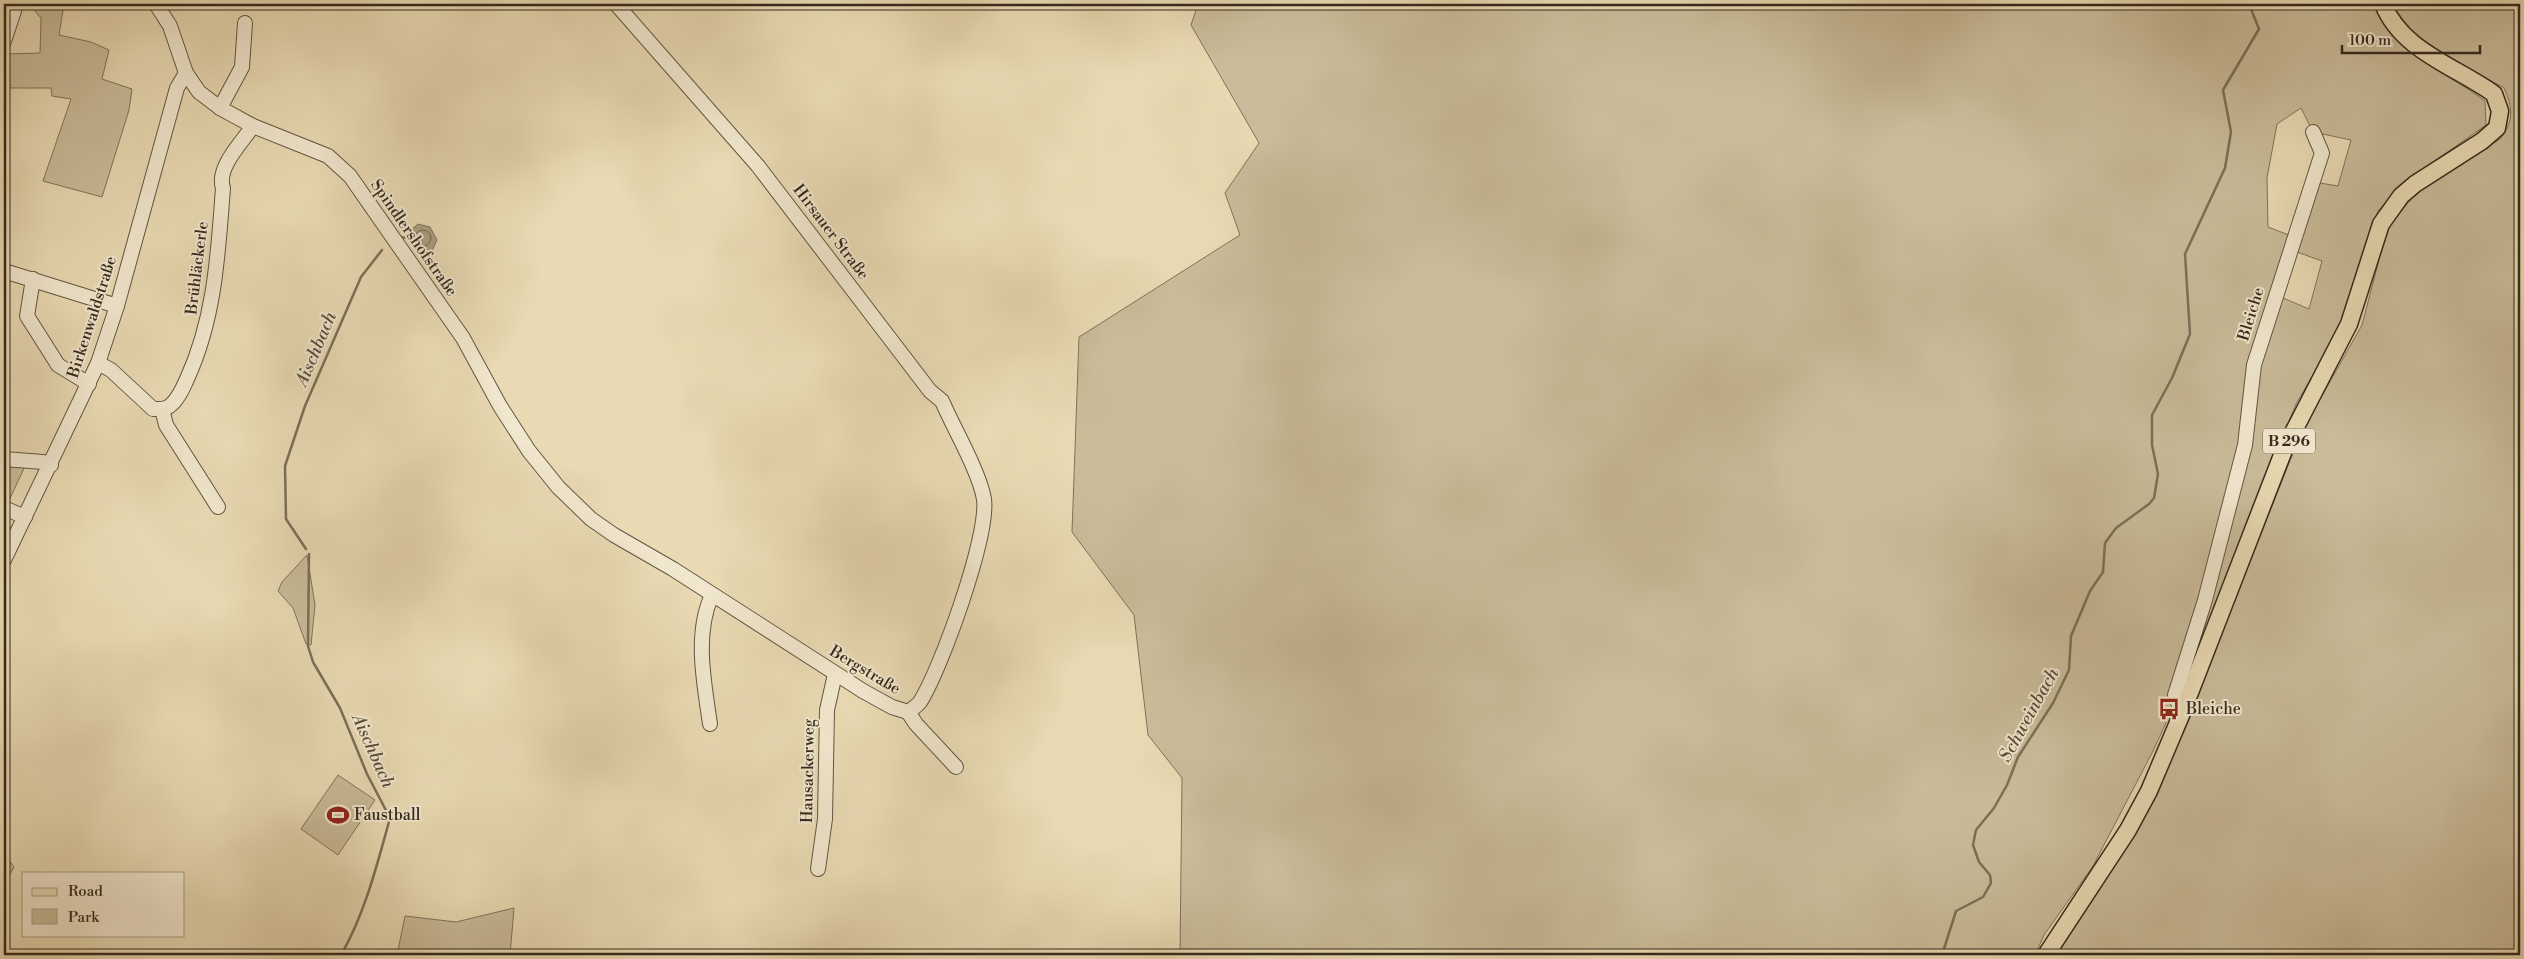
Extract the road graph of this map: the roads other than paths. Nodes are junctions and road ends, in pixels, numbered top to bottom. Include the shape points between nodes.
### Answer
1 (156, 4) edge
2 (616, 4) edge
3 (2383, 4) edge
4 (14, 8) edge
5 (245, 23) dead end
6 (4, 41) edge
7 (186, 73) junction
8 (220, 108) junction
9 (253, 126) junction
10 (2313, 132) dead end
11 (4, 271) edge
12 (33, 279) junction
13 (117, 306) junction
14 (98, 363) junction
15 (90, 384) junction
16 (162, 410) junction
17 (4, 459) edge
18 (51, 465) junction
19 (984, 502) joint
20 (218, 507) dead end
21 (4, 508) edge
22 (25, 517) junction
23 (614, 535) joint
24 (4, 560) edge
25 (712, 596) junction
26 (835, 674) junction
27 (908, 712) junction
28 (2182, 713) junction
29 (710, 724) dead end
30 (956, 767) dead end
31 (818, 869) dead end
32 (2046, 955) edge

1 - 7 street, Spindlershofstraße via 170,26
2 - 19 street, Hirsauer Straße via 758,166 930,391 942,402 982,488
3 - 28 main road, B 296 via 2406,39 2494,94 2500,121 2490,136 2400,196 2381,224 2349,324 2284,450
4 - 6 street
5 - 8 street via 242,67
7 - 8 street, Spindlershofstraße via 198,92
7 - 13 street, Birkenwaldstraße via 177,88
8 - 9 street, Spindlershofstraße
9 - 16 street, Brühläckerle via 223,170 216,273 207,325 183,388 174,402
9 - 23 street, Spindlershofstraße via 328,156 350,176 463,338 528,452 584,512
10 - 28 street, Bleiche via 2322,153 2254,365 2245,445 2205,600 2175,695
11 - 12 street
12 - 13 street
12 - 15 street via 26,316 58,365
13 - 14 street, Birkenwaldstraße
14 - 15 street, Birkenwaldstraße
14 - 16 street via 111,370 147,406
15 - 18 street, Birkenwaldstraße
16 - 20 street via 166,425
17 - 18 street
18 - 22 street, Birkenwaldstraße
19 - 27 street, Bergstraße via 978,548 946,645 919,703
21 - 22 street
22 - 24 street, Birkenwaldstraße
23 - 25 street, Bergstraße
25 - 26 street, Bergstraße
25 - 29 street via 706,609 702,646
26 - 27 street, Bergstraße via 892,707
26 - 31 street, Hausackerweg via 827,710 825,819
27 - 30 street
28 - 32 main road, B 296 via 2149,791 2128,830

